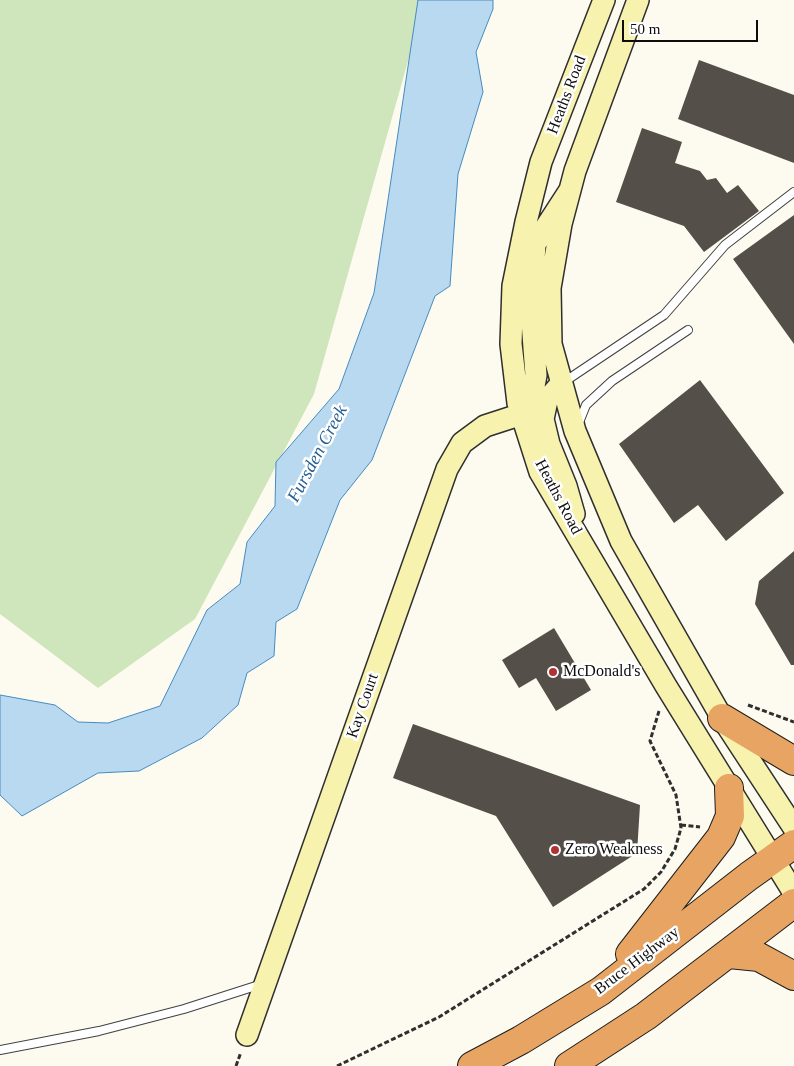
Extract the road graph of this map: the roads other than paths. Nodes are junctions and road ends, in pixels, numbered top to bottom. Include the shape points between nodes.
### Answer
1 (604, 0) edge
2 (638, 0) edge
3 (570, 190) junction
4 (794, 192) edge
5 (688, 330) dead end
6 (561, 384) junction
7 (522, 414) junction
8 (575, 431) junction
9 (582, 543) junction
10 (722, 718) junction
11 (794, 761) edge
12 (729, 788) junction
13 (794, 828) edge
14 (784, 852) edge
15 (794, 894) edge
16 (794, 903) edge
17 (729, 954) junction
18 (794, 976) edge
19 (265, 983) junction
20 (601, 991) junction
21 (247, 1035) dead end
22 (0, 1050) edge
23 (472, 1066) edge
24 (569, 1066) edge

1 - 7 main road, Heaths Road via 540,162 512,286 511,344
2 - 3 main road, Heaths Road
3 - 6 main road, Heaths Road via 550,288 551,344
3 - 7 main road via 535,244 532,307 536,375 532,397
4 - 6 lane via 725,245 664,315
5 - 8 lane via 612,381 586,405
6 - 8 main road, Heaths Road
6 - 9 main road via 547,400 543,419
7 - 9 main road, Heaths Road via 540,472
7 - 19 main road, Kay Court via 485,426 462,443 447,469
8 - 10 main road, Heaths Road via 621,541
9 - 12 main road, Heaths Road
10 - 11 highway
10 - 13 main road, Heaths Road
12 - 14 main road, Heaths Road
12 - 20 highway via 730,816 721,837
14 - 15 main road, Heaths Road
14 - 20 highway, Bruce Highway
16 - 17 highway
17 - 18 highway via 759,957
17 - 24 highway via 646,1016
19 - 21 main road, Kay Court
19 - 22 lane via 99,1032
20 - 23 highway, Bruce Highway

